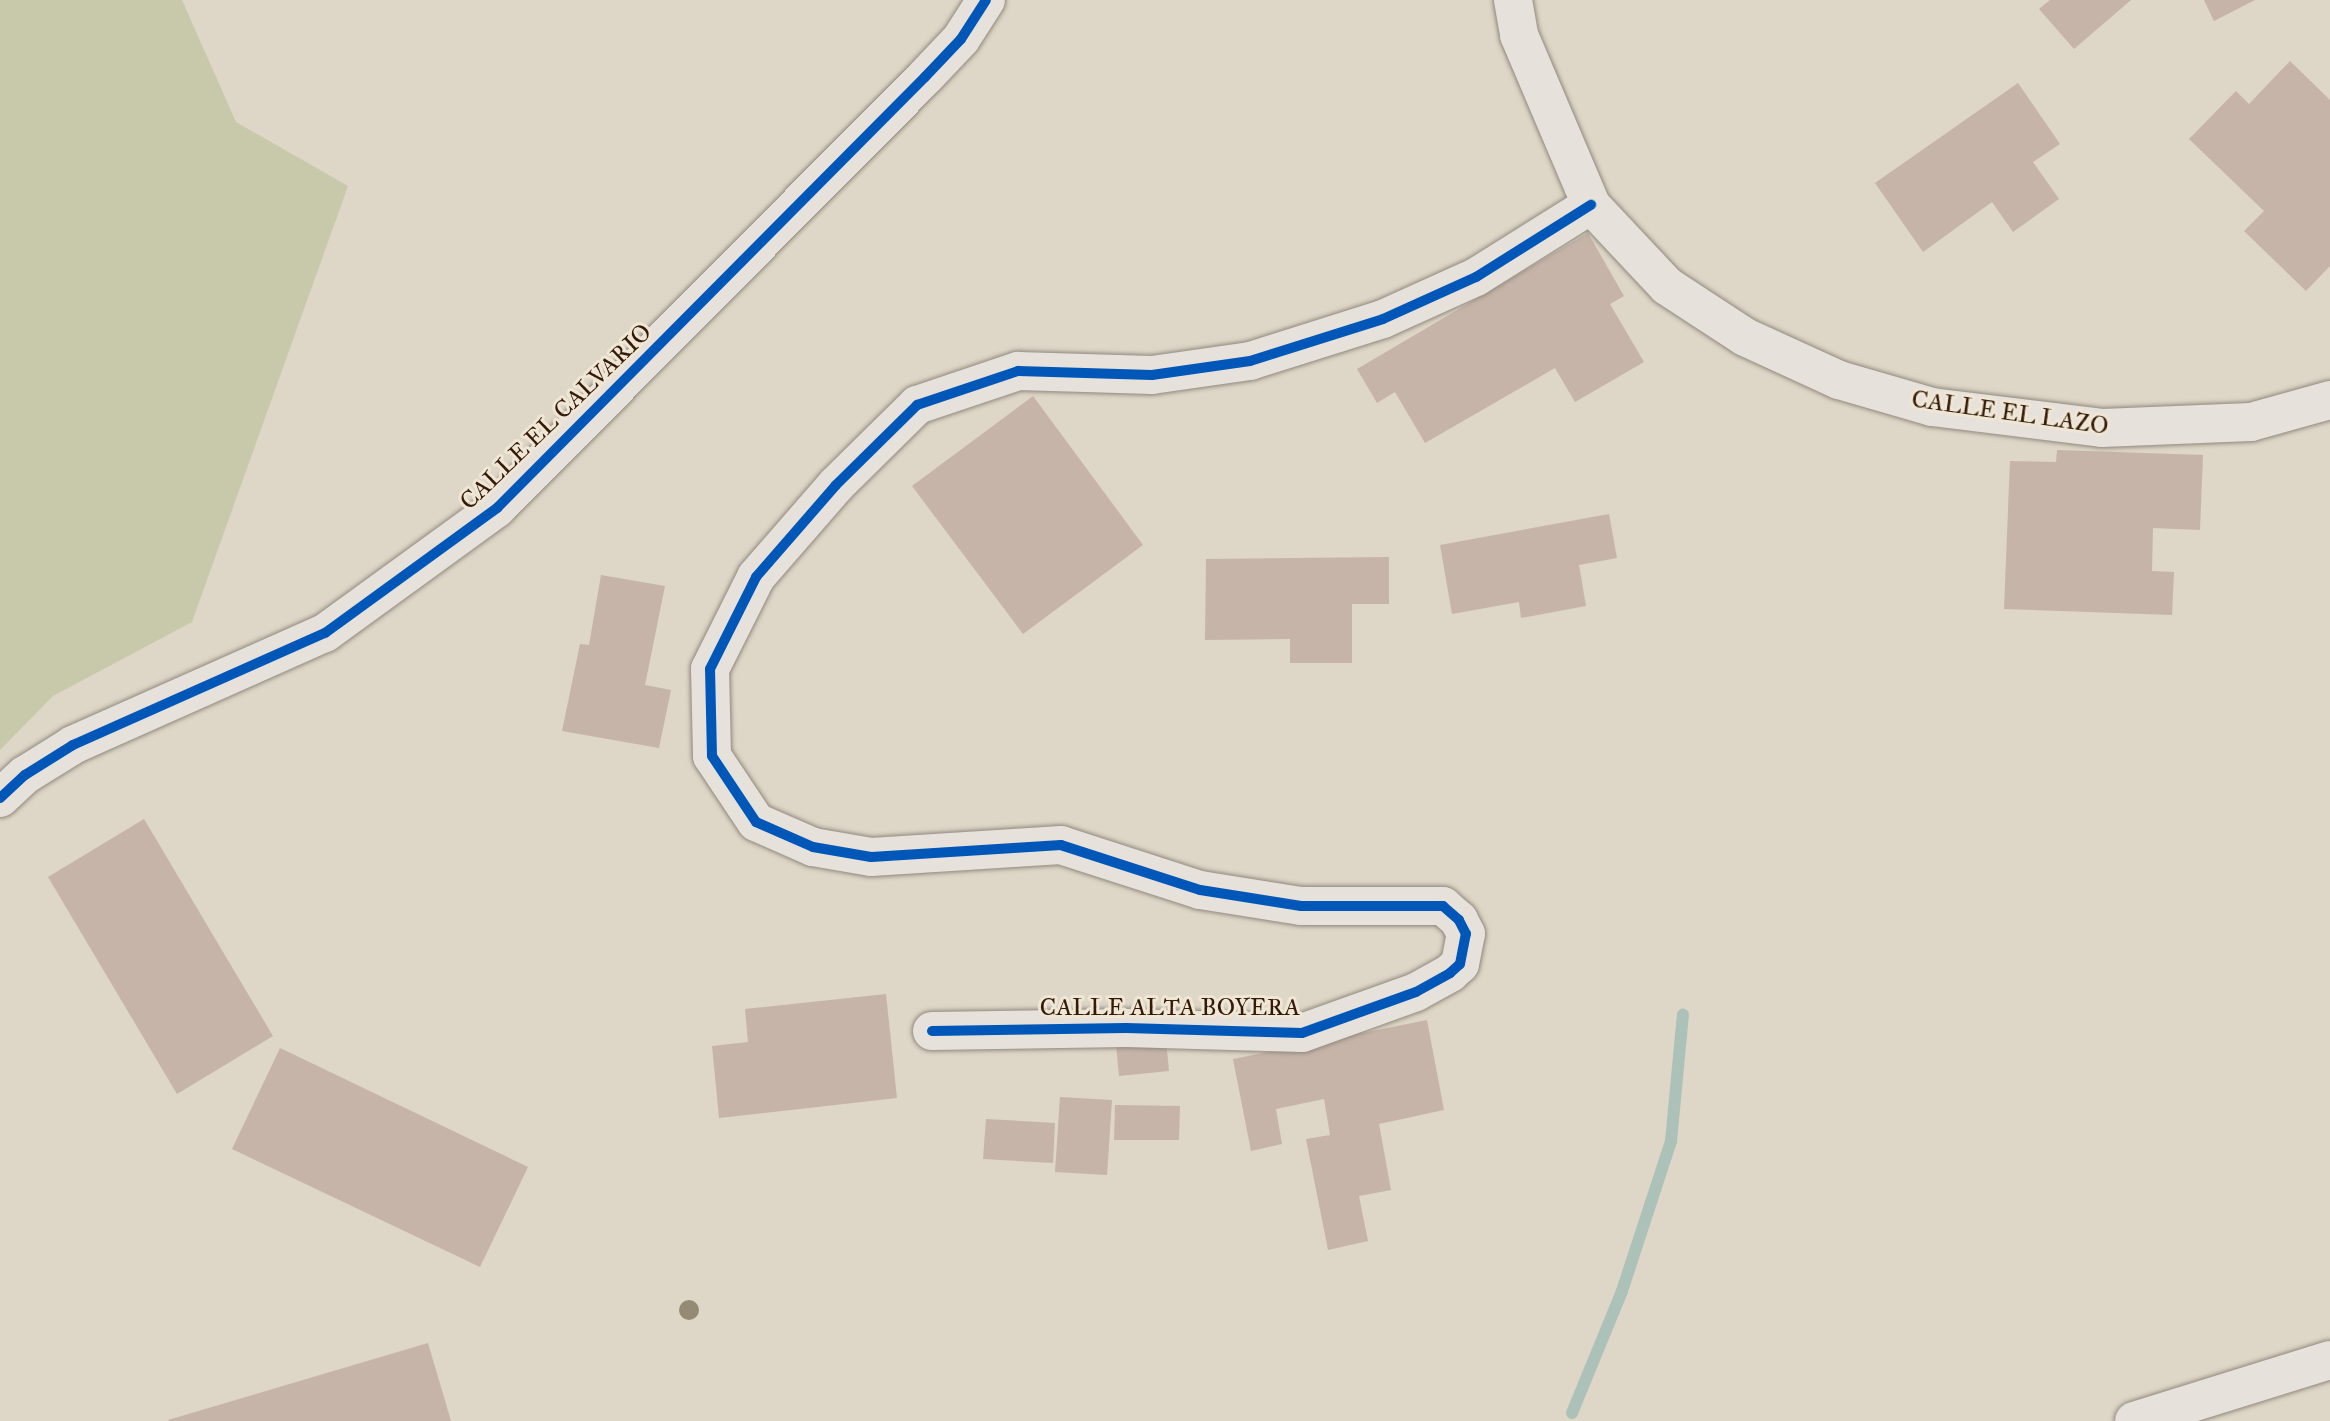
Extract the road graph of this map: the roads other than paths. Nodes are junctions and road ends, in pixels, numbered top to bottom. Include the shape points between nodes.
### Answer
1 (986, 0) edge
2 (1513, 0) edge
3 (1591, 205) junction
4 (2330, 400) edge
5 (0, 799) edge
6 (932, 1031) dead end
7 (2330, 1360) edge
8 (2134, 1421) edge

1 - 5 street, CALLE EL CALVARIO via 961,39 925,78 497,508 325,634 73,745 24,775
2 - 3 street, CALLE EL LAZO via 1519,35
3 - 4 street, CALLE EL LAZO via 1667,286 1745,337 1839,380 1932,407 2102,428 2251,422
3 - 6 street, CALLE ALTA BOYERA via 1464,282 1383,319 1262,358 1152,375 1018,371 917,405 836,485 757,577 710,669 712,756 755,822 813,847 871,857 1061,845 1200,890 1288,904 1443,906 1466,934 1460,964 1450,973 1416,992 1303,1033 1126,1028
7 - 8 street

